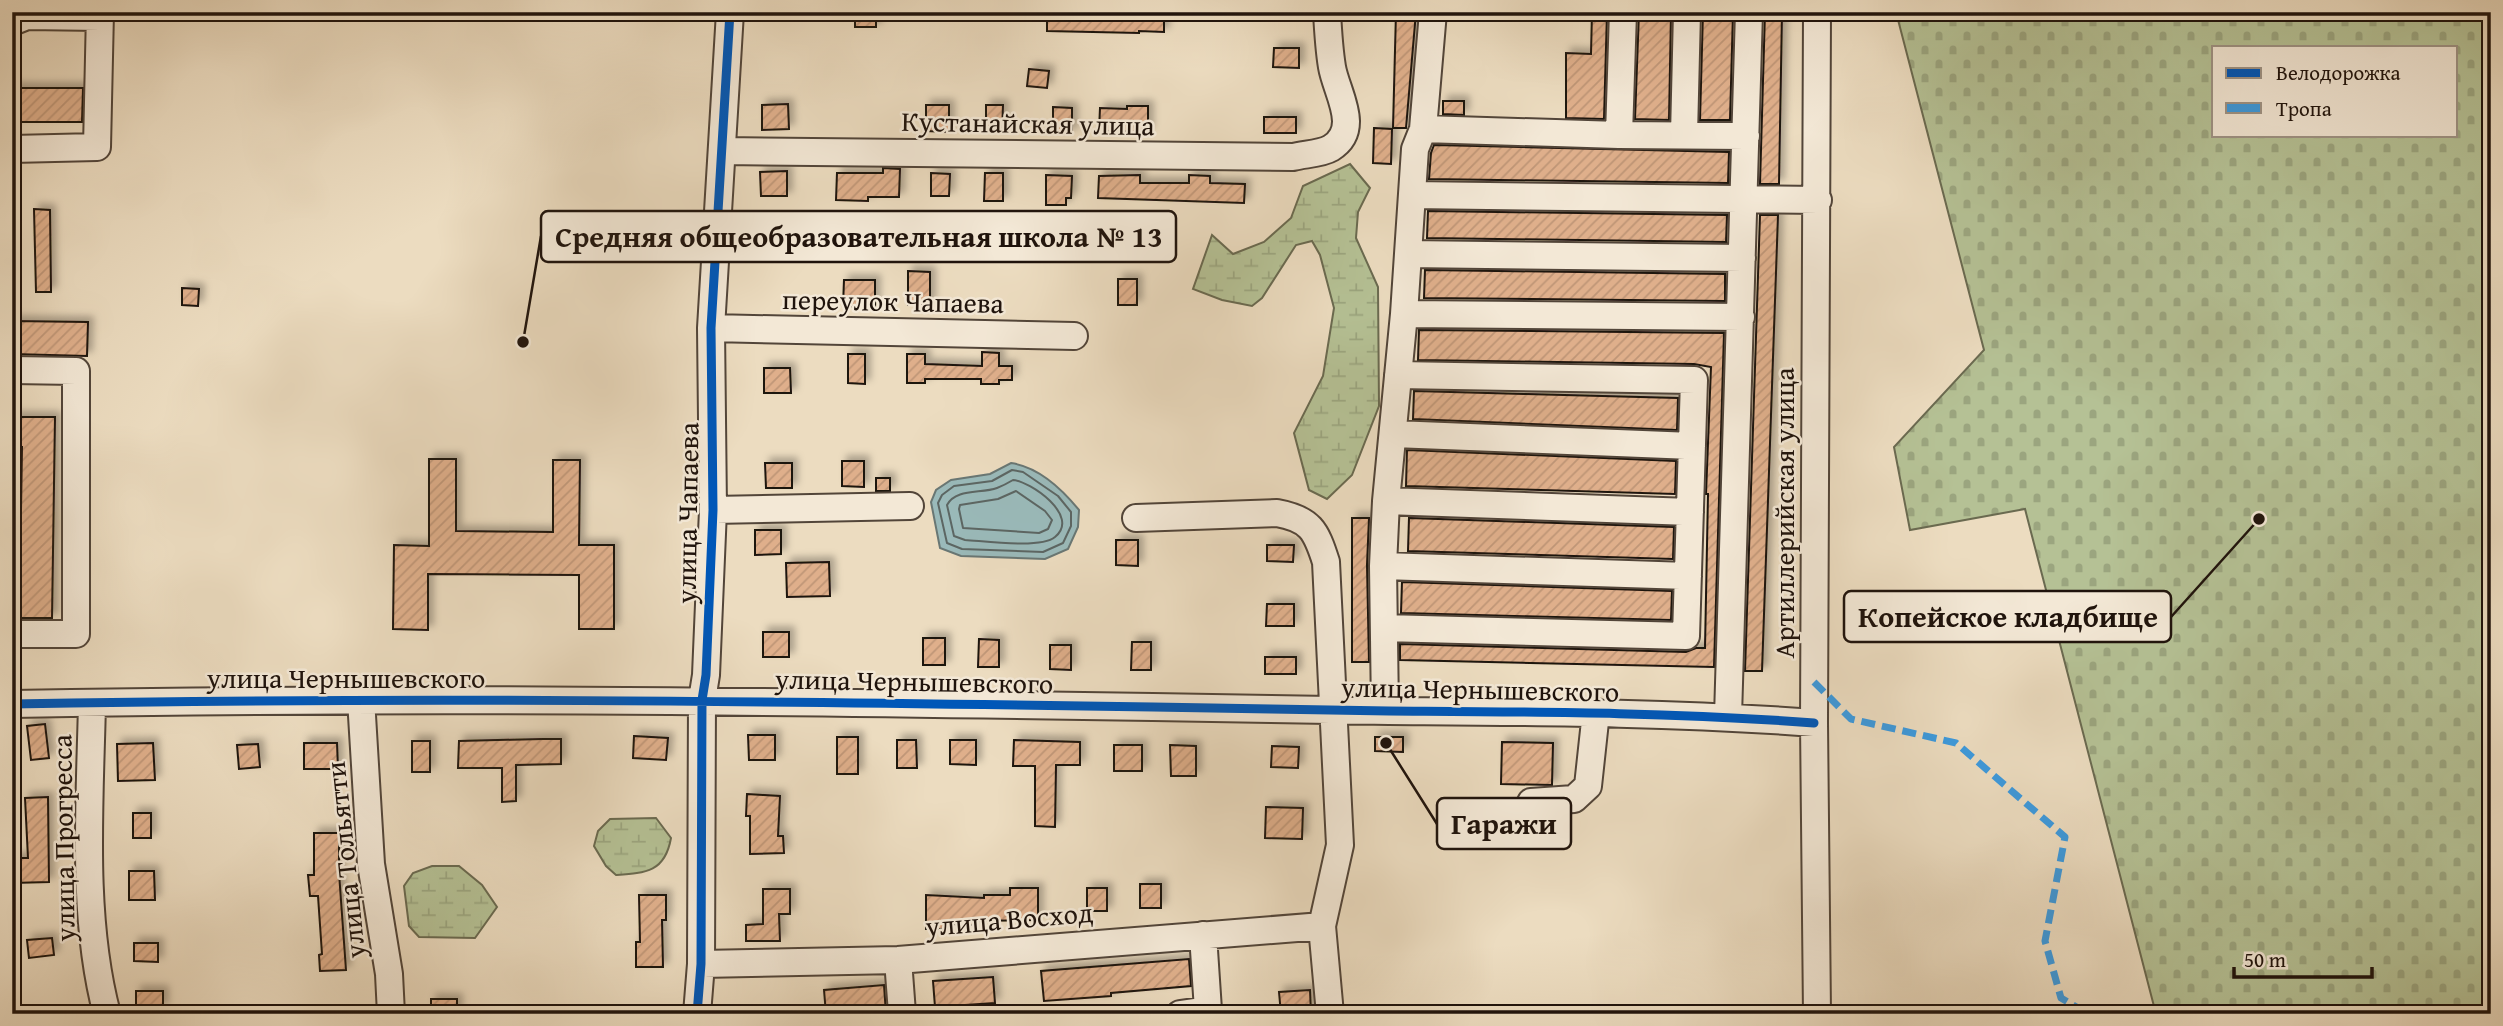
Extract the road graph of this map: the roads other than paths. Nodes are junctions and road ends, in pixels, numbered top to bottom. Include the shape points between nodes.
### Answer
1 (730, 12) edge
2 (1327, 12) edge
3 (1433, 12) edge
4 (1623, 12) edge
5 (1687, 12) edge
6 (1749, 12) edge
7 (1817, 12) edge
8 (100, 14) edge
9 (12, 22) edge
10 (1423, 129) junction
11 (1619, 135) junction
12 (1684, 135) junction
13 (1746, 136) junction
14 (12, 149) edge
15 (723, 151) junction
16 (1412, 195) junction
17 (1744, 199) junction
18 (1818, 200) junction
19 (1408, 254) junction
20 (1742, 258) junction
21 (1404, 314) junction
22 (1741, 317) junction
23 (711, 328) junction
24 (1074, 336) dead end
25 (12, 370) edge
26 (1398, 375) junction
27 (1394, 434) junction
28 (1692, 446) junction
29 (1386, 501) junction
30 (910, 506) dead end
31 (713, 510) junction
32 (1690, 512) junction
33 (1136, 518) dead end
34 (1383, 566) junction
35 (1688, 576) junction
36 (1384, 628) junction
37 (12, 634) edge
38 (361, 699) junction
39 (702, 700) junction
40 (92, 703) junction
41 (12, 704) edge
42 (1333, 710) junction
43 (1385, 711) junction
44 (1596, 712) junction
45 (1728, 717) junction
46 (1814, 723) junction
47 (1531, 802) dead end
48 (1322, 926) junction
49 (1203, 935) junction
50 (898, 960) junction
51 (701, 964) junction
52 (107, 1014) edge
53 (391, 1014) edge
54 (697, 1014) edge
55 (905, 1014) edge
56 (1180, 1014) edge
57 (1330, 1014) edge
58 (1817, 1014) edge

1 - 15 street, улица Чапаева
2 - 15 street, Кустанайская улица via 1333,71 1346,124 1331,148 1293,157
3 - 10 street
4 - 11 street
5 - 12 street
6 - 13 street
7 - 18 street, Артиллерийская улица
8 - 9 street via 27,16
8 - 14 street via 97,146
10 - 11 street
10 - 16 street via 1415,149
11 - 12 street
12 - 13 street
13 - 17 street
15 - 23 street, улица Чапаева
16 - 17 street
16 - 19 street
17 - 18 street
17 - 20 street
18 - 46 street, Артиллерийская улица
19 - 20 street
19 - 21 street
20 - 22 street
21 - 22 street
21 - 26 street
22 - 45 street
23 - 24 street, переулок Чапаева
23 - 31 street, улица Чапаева
25 - 37 street via 76,371 76,634
26 - 27 street
26 - 28 street via 1694,380
27 - 28 street
27 - 29 street
28 - 32 street
29 - 32 street
29 - 34 street
30 - 31 street
31 - 39 street, улица Чапаева
32 - 35 street
33 - 42 street via 1277,513 1297,517 1312,528 1325,562
34 - 35 street
34 - 36 street
35 - 36 street via 1686,636
36 - 43 street
38 - 39 street, улица Чернышевского
38 - 40 street, улица Чернышевского
38 - 53 street, улица Тольятти via 371,864
39 - 42 street, улица Чернышевского
39 - 51 street, улица Чапаева
40 - 41 street, улица Чернышевского
40 - 52 street, улица Прогресса via 88,854 96,958
42 - 43 street, улица Чернышевского
42 - 48 street via 1340,845
43 - 44 street, улица Чернышевского
44 - 45 street, улица Чернышевского
44 - 47 street via 1588,786 1574,799
45 - 46 street, улица Чернышевского
46 - 58 street, Артиллерийская улица
48 - 49 street, улица Восход
48 - 57 street
49 - 50 street, улица Восход
49 - 56 street via 1208,1010
50 - 51 street, улица Восход
50 - 55 street
51 - 54 street, улица Чапаева

